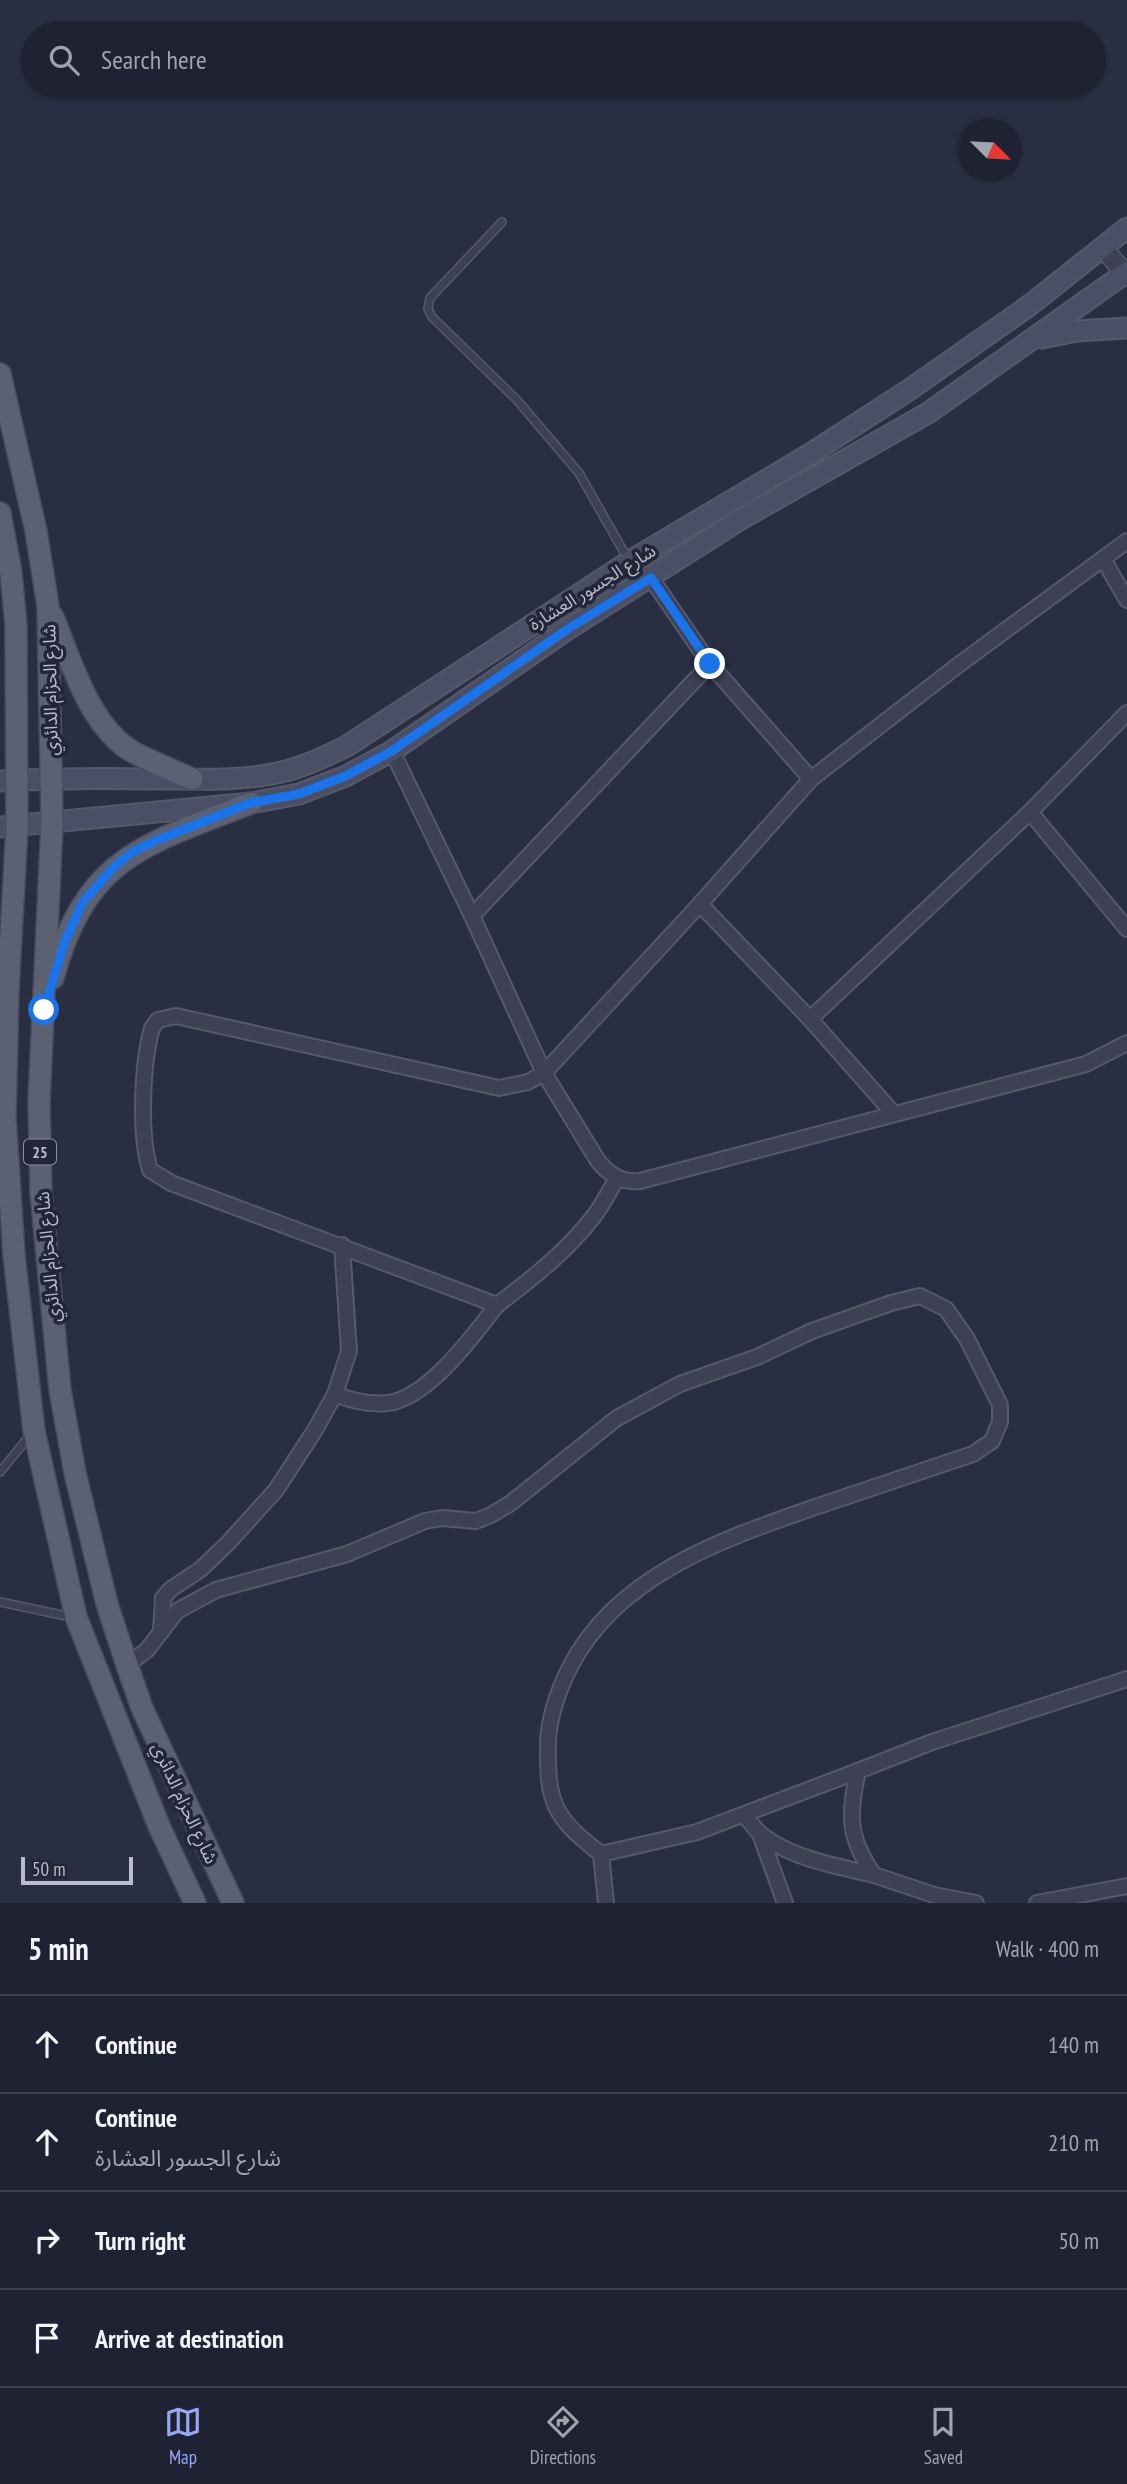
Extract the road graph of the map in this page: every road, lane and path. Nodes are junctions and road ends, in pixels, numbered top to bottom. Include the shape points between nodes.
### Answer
1 (502, 222) dead end
2 (1118, 240) edge
3 (1126, 274) edge
4 (1127, 328) edge
5 (1034, 340) junction
6 (0, 374) edge
7 (0, 513) edge
8 (1127, 541) edge
9 (1103, 559) junction
10 (630, 561) junction
11 (651, 578) junction
12 (1127, 600) edge
13 (48, 606) junction
14 (16, 625) junction
15 (0, 663) edge
16 (710, 664) junction
17 (1127, 713) edge
18 (392, 751) junction
19 (51, 778) junction
20 (192, 779) junction
21 (811, 779) junction
22 (8, 781) edge
23 (251, 803) junction
24 (1030, 812) junction
25 (52, 823) junction
26 (9, 827) edge
27 (701, 904) junction
28 (472, 916) junction
29 (1127, 929) edge
30 (0, 965) edge
31 (8, 989) junction
32 (44, 1010) junction
33 (810, 1019) junction
34 (1127, 1044) edge
35 (544, 1073) junction
36 (893, 1113) junction
37 (2, 1117) edge
38 (617, 1178) junction
39 (342, 1245) junction
40 (497, 1305) junction
41 (335, 1394) junction
42 (34, 1431) junction
43 (0, 1472) edge
44 (0, 1602) edge
45 (76, 1618) junction
46 (161, 1630) junction
47 (127, 1665) junction
48 (1127, 1679) edge
49 (858, 1771) junction
50 (744, 1815) junction
51 (760, 1834) junction
52 (601, 1854) junction
53 (874, 1875) junction
54 (1127, 1886) edge
55 (195, 1903) edge
56 (233, 1903) edge
57 (606, 1903) edge
58 (785, 1903) edge
59 (976, 1903) edge
60 (1037, 1903) edge

1 - 10 lane via 430,298 432,317 516,399 579,474
2 - 3 street
2 - 10 main road, شارع الجسور العشارة via 909,390
3 - 5 main road, شارع الجسور العشارة
4 - 5 main road
5 - 11 main road, شارع الجسور العشارة via 928,413 741,519
6 - 13 main road, شارع الحزام الدائري / 25
7 - 14 main road, شارع الحزام الدائري / 25
8 - 9 street
9 - 12 street
9 - 21 street
10 - 20 main road, شارع الجسور العشارة via 347,746 276,774
11 - 16 street
11 - 18 main road, شارع الجسور العشارة via 568,629
13 - 19 main road, شارع الحزام الدائري / 25
13 - 20 main road via 104,726 132,751
14 - 15 main road
14 - 22 main road, شارع الحزام الدائري / 25
16 - 21 street
16 - 28 street
17 - 24 street
18 - 23 main road, شارع الجسور العشارة via 299,794
18 - 28 street
19 - 20 main road, شارع الجسور العشارة
19 - 22 main road, شارع الجسور العشارة
19 - 25 main road, شارع الحزام الدائري / 25
21 - 27 street
22 - 26 main road, شارع الحزام الدائري / 25
23 - 25 main road, شارع الجسور العشارة
23 - 32 main road via 158,840 115,866 83,902 74,920
24 - 29 street
24 - 33 street
25 - 26 main road, شارع الجسور العشارة
25 - 32 main road, شارع الحزام الدائري / 25
26 - 31 main road, شارع الحزام الدائري / 25
27 - 33 street
27 - 35 street
28 - 35 street
30 - 31 main road
31 - 37 main road, شارع الحزام الدائري / 25
32 - 47 main road, شارع الحزام الدائري / 25 via 41,1192 60,1390 78,1486
33 - 36 street
34 - 36 street via 1086,1064
35 - 38 street via 598,1161
35 - 39 street via 499,1088 176,1016 158,1020 149,1038 144,1098 144,1147 150,1170 171,1182
36 - 38 street via 640,1181
37 - 42 main road, شارع الحزام الدائري / 25
38 - 40 street via 595,1215 560,1253
39 - 40 street
39 - 41 street via 349,1350
40 - 41 street via 443,1369 407,1396 391,1403 374,1403 353,1402
41 - 46 street via 276,1490 201,1569 163,1598
42 - 43 lane
42 - 45 main road, شارع الحزام الدائري / 25
44 - 45 lane
45 - 55 main road, شارع الحزام الدائري / 25 via 159,1826
46 - 47 street
46 - 52 street via 177,1611 216,1590 347,1555 425,1521 476,1521 491,1515 617,1418 680,1384 891,1303 920,1296 946,1309 967,1339 1000,1405 1000,1422 992,1441 973,1454 708,1548 660,1573 623,1600 594,1628 575,1658 556,1695 548,1734 548,1769 553,1805 573,1832
47 - 56 main road, شارع الحزام الدائري / 25 via 142,1708
48 - 49 street
49 - 50 street
49 - 53 street via 850,1807 855,1842
50 - 51 street
50 - 52 street via 697,1832
51 - 53 street via 801,1856
51 - 58 street
52 - 57 street
53 - 59 street
54 - 60 street

